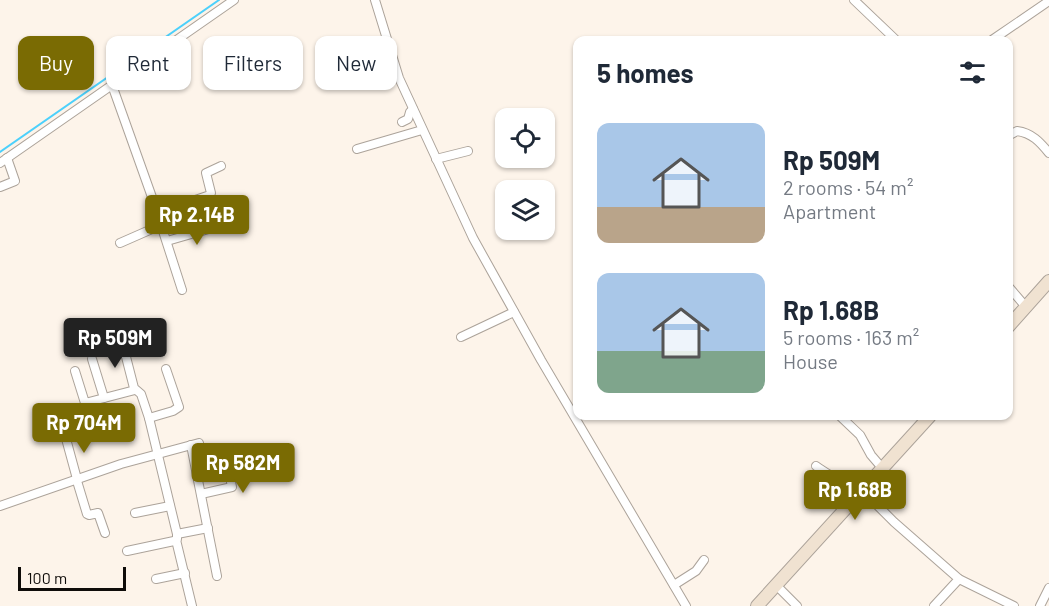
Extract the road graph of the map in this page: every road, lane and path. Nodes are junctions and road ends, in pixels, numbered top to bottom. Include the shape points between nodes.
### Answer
1 (234, 0) edge
2 (375, 0) edge
3 (854, 0) edge
4 (1049, 1) edge
5 (182, 36) edge
6 (892, 36) edge
7 (994, 36) edge
8 (106, 89) edge
9 (114, 90) edge
10 (413, 109) junction
11 (402, 122) dead end
12 (422, 130) junction
13 (1013, 133) edge
14 (357, 149) dead end
15 (468, 151) dead end
16 (1049, 153) edge
17 (436, 159) junction
18 (3, 161) edge
19 (221, 166) dead end
20 (0, 187) edge
21 (157, 213) junction
22 (161, 225) junction
23 (219, 226) dead end
24 (167, 241) junction
25 (120, 243) dead end
26 (1049, 281) edge
27 (182, 290) dead end
28 (1013, 292) edge
29 (1026, 307) junction
30 (514, 312) junction
31 (1013, 321) edge
32 (460, 337) dead end
33 (124, 349) dead end
34 (92, 359) dead end
35 (166, 369) dead end
36 (75, 370) dead end
37 (135, 390) junction
38 (104, 398) junction
39 (573, 413) edge
40 (149, 418) junction
41 (577, 420) edge
42 (844, 420) edge
43 (926, 420) edge
44 (66, 435) dead end
45 (159, 454) junction
46 (226, 456) dead end
47 (816, 466) dead end
48 (883, 469) junction
49 (77, 480) junction
50 (860, 493) junction
51 (201, 494) junction
52 (0, 506) edge
53 (170, 506) junction
54 (135, 513) dead end
55 (208, 528) junction
56 (105, 533) dead end
57 (176, 537) junction
58 (127, 551) dead end
59 (704, 560) dead end
60 (185, 573) junction
61 (218, 576) dead end
62 (156, 579) dead end
63 (959, 579) junction
64 (674, 585) junction
65 (776, 585) junction
66 (1049, 588) edge
67 (192, 606) edge
68 (686, 606) edge
69 (757, 606) edge
70 (797, 606) edge
71 (934, 606) edge
72 (1014, 606) edge
73 (1040, 606) edge

1 - 5 street
2 - 10 street via 399,78
3 - 6 street
4 - 7 street
8 - 18 street
9 - 21 street
10 - 11 street
10 - 12 street
12 - 14 street
12 - 17 street
13 - 16 street via 1029,134
15 - 17 street
17 - 30 street
18 - 20 street via 15,181
19 - 21 street via 206,173 210,195
21 - 22 street
22 - 24 street
22 - 25 street
23 - 24 street
24 - 27 street
26 - 29 main road
28 - 29 street
29 - 31 main road
30 - 32 street
30 - 39 street
33 - 37 street
34 - 38 street
35 - 40 street via 179,407
36 - 38 street via 85,403
37 - 38 street
37 - 40 street via 141,394
40 - 45 street
41 - 64 street
42 - 48 street via 860,435
43 - 48 main road
44 - 49 street
45 - 49 street
45 - 51 street via 195,444
45 - 53 street
46 - 51 street via 232,487
47 - 50 street
48 - 50 main road
49 - 52 street
49 - 56 street via 87,514 98,513
50 - 63 street
50 - 65 main road
51 - 55 street
53 - 54 street
53 - 57 street
55 - 57 street
55 - 61 street
57 - 58 street
57 - 60 street
59 - 64 street via 696,571
60 - 62 street
60 - 67 street
63 - 71 street
63 - 72 street
64 - 68 street
65 - 69 main road
65 - 70 street
66 - 73 street

